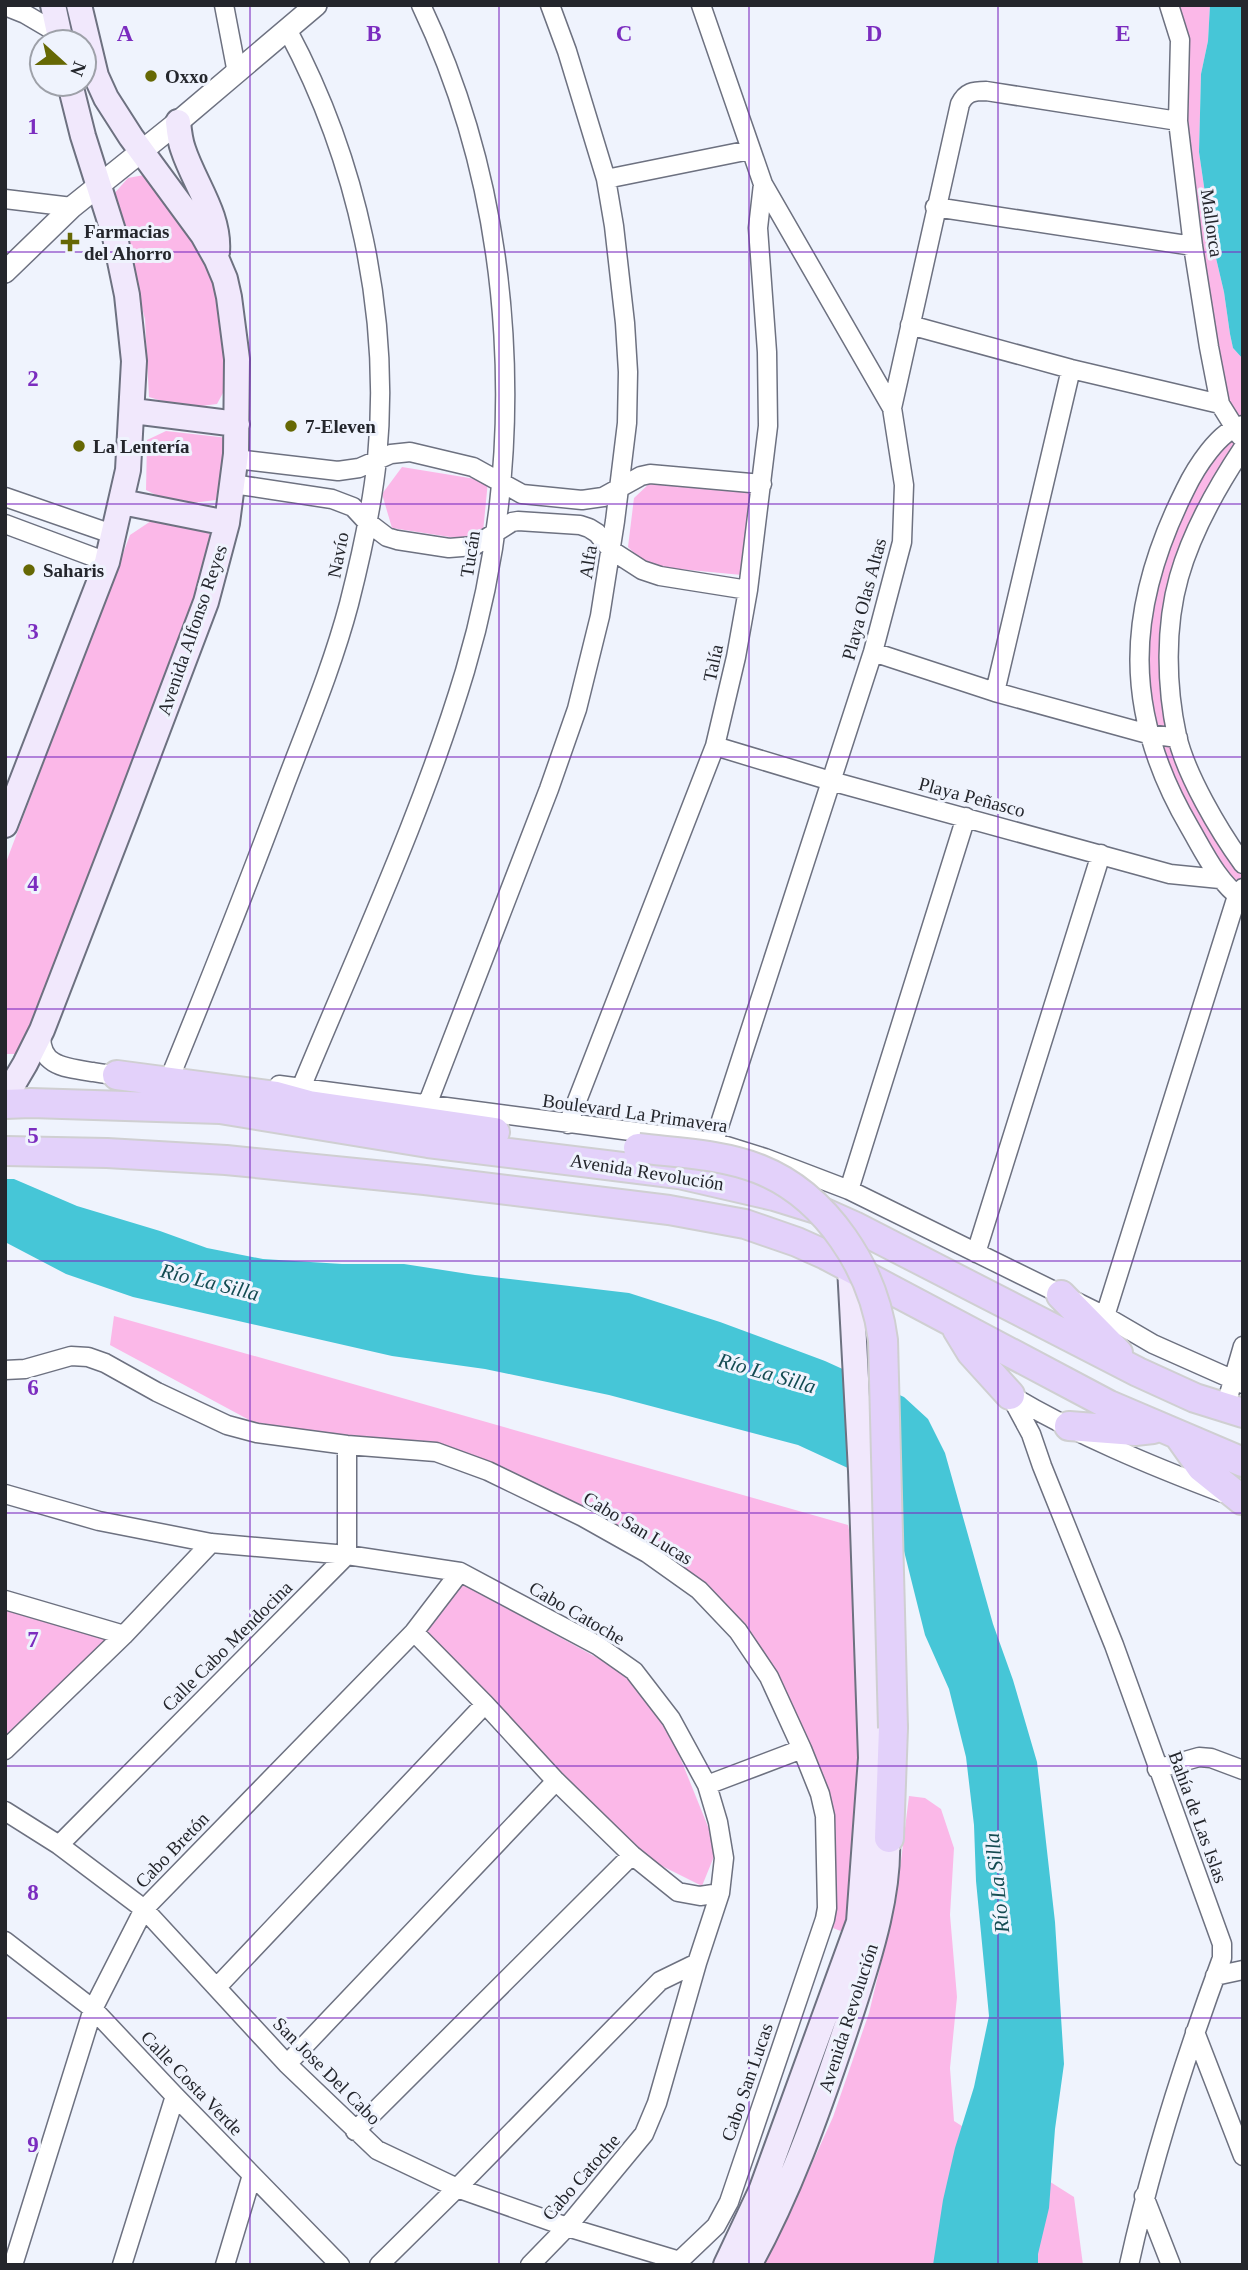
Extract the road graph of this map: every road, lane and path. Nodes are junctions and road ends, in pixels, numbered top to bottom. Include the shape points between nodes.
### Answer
1 (53, 5) edge
2 (79, 5) edge
3 (225, 5) edge
4 (316, 5) edge
5 (421, 5) edge
6 (550, 5) edge
7 (701, 5) edge
8 (1169, 5) edge
9 (5, 6) edge
10 (46, 28) edge
11 (58, 28) edge
12 (288, 31) junction
13 (237, 73) junction
14 (74, 98) edge
15 (1178, 121) junction
16 (178, 122) junction
17 (750, 150) junction
18 (142, 152) junction
19 (606, 179) junction
20 (763, 184) junction
21 (99, 187) junction
22 (5, 199) edge
23 (72, 207) junction
24 (935, 207) junction
25 (1193, 246) junction
26 (217, 260) junction
27 (5, 272) edge
28 (910, 325) junction
29 (1071, 369) junction
30 (1220, 404) junction
31 (892, 408) junction
32 (133, 411) junction
33 (237, 424) junction
34 (1239, 430) edge
35 (1243, 448) edge
36 (377, 459) junction
37 (235, 472) junction
38 (501, 481) junction
39 (762, 484) junction
40 (619, 489) junction
41 (5, 497) edge
42 (122, 502) junction
43 (366, 521) junction
44 (227, 523) junction
45 (5, 524) edge
46 (496, 532) junction
47 (115, 535) junction
48 (611, 550) junction
49 (107, 562) junction
50 (748, 590) junction
51 (873, 652) junction
52 (995, 692) junction
53 (1148, 733) junction
54 (1178, 738) junction
55 (715, 746) junction
56 (831, 781) junction
57 (967, 817) junction
58 (5, 825) edge
59 (1101, 854) junction
60 (1243, 863) edge
61 (1220, 879) junction
62 (1241, 895) edge
63 (42, 1030) junction
64 (15, 1069) edge
65 (173, 1070) junction
66 (117, 1075) junction
67 (305, 1096) junction
68 (5, 1098) edge
69 (5, 1104) edge
70 (427, 1105) junction
71 (220, 1109) junction
72 (568, 1124) junction
73 (714, 1142) junction
74 (5, 1151) edge
75 (849, 1190) junction
76 (976, 1253) junction
77 (850, 1267) junction
78 (965, 1283) junction
79 (1061, 1295) junction
80 (895, 1297) junction
81 (1105, 1316) junction
82 (954, 1324) junction
83 (853, 1345) junction
84 (1243, 1346) edge
85 (5, 1370) edge
86 (1138, 1372) junction
87 (1238, 1382) edge
88 (1010, 1395) junction
89 (1234, 1410) edge
90 (1069, 1426) junction
91 (1170, 1432) junction
92 (347, 1445) junction
93 (1243, 1462) edge
94 (5, 1494) edge
95 (1242, 1500) edge
96 (211, 1543) junction
97 (347, 1555) junction
98 (460, 1572) junction
99 (5, 1600) edge
100 (414, 1632) junction
101 (124, 1634) junction
102 (485, 1704) junction
103 (802, 1749) junction
104 (5, 1750) edge
105 (871, 1758) junction
106 (1157, 1769) junction
107 (1243, 1770) edge
108 (556, 1781) junction
109 (707, 1785) junction
110 (5, 1811) edge
111 (888, 1838) junction
112 (59, 1845) junction
113 (632, 1855) junction
114 (720, 1893) junction
115 (144, 1909) junction
116 (5, 1941) edge
117 (697, 1963) junction
118 (1243, 1970) edge
119 (1215, 1976) junction
120 (217, 1987) junction
121 (93, 2009) junction
122 (1195, 2032) junction
123 (287, 2063) junction
124 (175, 2096) junction
125 (355, 2131) junction
126 (1243, 2156) edge
127 (252, 2175) junction
128 (457, 2188) junction
129 (1144, 2196) junction
130 (567, 2227) junction
131 (678, 2263) edge
132 (13, 2265) edge
133 (122, 2265) edge
134 (225, 2265) edge
135 (340, 2265) edge
136 (379, 2265) edge
137 (530, 2265) edge
138 (726, 2265) edge
139 (749, 2265) edge
140 (1129, 2265) edge
141 (1171, 2265) edge

1 - 11 main road
2 - 18 main road, Avenida Alfonso Reyes via 96,76
3 - 13 street
4 - 12 street
5 - 38 street, Tucán via 454,87 488,218 505,364
6 - 19 street, Alfa
7 - 17 street, Playa Olas Altas
8 - 15 street, Mallorca via 1180,40
9 - 10 street
12 - 13 street
12 - 36 street, Navío via 323,104 359,218 379,374
13 - 16 street
14 - 21 main road
15 - 24 street via 986,91 968,93 960,104
15 - 25 street, Mallorca
16 - 18 street
16 - 26 main road via 183,150 216,230
17 - 19 street
17 - 20 street, Playa Olas Altas
18 - 21 street
18 - 26 main road, Avenida Alfonso Reyes
19 - 40 street, Alfa via 628,372
20 - 31 street, Playa Olas Altas
20 - 39 street, Talía via 758,228 768,426
21 - 23 street
21 - 32 main road via 127,295 134,361
22 - 23 street
23 - 27 street
24 - 25 street
24 - 28 street
25 - 30 street, Mallorca
26 - 33 main road, Avenida Alfonso Reyes via 229,297 234,338
28 - 29 street
28 - 31 street
29 - 30 street
29 - 52 street
30 - 34 street, Mallorca
31 - 51 street, Playa Olas Altas via 904,485 902,542
32 - 33 main road
32 - 42 main road
33 - 37 main road, Avenida Alfonso Reyes
34 - 53 street via 1208,453 1193,473 1154,563 1140,624 1139,682
35 - 54 street via 1196,530 1179,578 1170,631 1170,690
36 - 37 street via 338,471
36 - 38 street via 410,452 473,467
36 - 43 street, Navío
37 - 43 street via 332,499 353,507
37 - 44 main road, Avenida Alfonso Reyes
38 - 40 street via 529,496 582,500
38 - 46 street, Tucán
39 - 40 street via 650,474
39 - 50 street, Talía
40 - 48 street, Alfa
41 - 47 street
42 - 44 main road
42 - 47 main road
43 - 46 street via 387,537 449,548 474,546
43 - 65 street, Navío via 356,578 334,654
44 - 63 main road, Avenida Alfonso Reyes via 197,626
45 - 49 street
46 - 48 street via 518,521 580,525 597,533
46 - 67 street, Tucán via 475,632 449,720
47 - 49 main road
48 - 50 street via 635,567 660,576
48 - 70 street, Alfa via 577,709
49 - 58 main road
50 - 55 street, Talía
51 - 52 street
51 - 56 street, Playa Olas Altas
52 - 53 street
53 - 54 street
53 - 61 street via 1166,783
54 - 60 street via 1206,802
55 - 56 street, Playa Peñasco
55 - 72 street, Talía
56 - 57 street, Playa Peñasco
56 - 73 street, Playa Olas Altas
57 - 59 street, Playa Peñasco
57 - 75 street
59 - 61 street, Playa Peñasco via 1170,874
59 - 76 street
61 - 62 street
62 - 81 street
63 - 64 main road, Avenida Alfonso Reyes
63 - 66 street, Boulevard La Primavera via 43,1050 56,1065
64 - 68 main road, Avenida Alfonso Reyes
65 - 66 street, Boulevard La Primavera
65 - 67 street, Boulevard La Primavera
66 - 67 main road
67 - 70 street, Boulevard La Primavera
67 - 71 main road via 236,1102
67 - 111 main road, bridge via 492,1132 735,1161 774,1176 820,1211 866,1279 883,1340 893,1728
69 - 71 main road, Avenida Revolución
70 - 72 street, Boulevard La Primavera
71 - 78 main road, Avenida Revolución via 428,1143 614,1164 749,1189 816,1209
72 - 73 street, Boulevard La Primavera
73 - 75 street, Boulevard La Primavera
74 - 77 main road, Avenida Revolución via 226,1160 669,1210 768,1231
75 - 76 street, Boulevard La Primavera
76 - 79 street, Boulevard La Primavera
77 - 78 main road via 869,1259 940,1283
77 - 80 main road, Avenida Revolución
77 - 83 main road, Avenida Revolución
78 - 86 main road, Avenida Revolución
79 - 81 street, Boulevard La Primavera
79 - 86 main road
80 - 82 main road, Avenida Revolución
80 - 83 main road
81 - 87 street, Boulevard La Primavera via 1153,1344
82 - 88 main road via 971,1352
82 - 91 main road, Avenida Revolución via 1052,1377
83 - 105 main road, Avenida Revolución
84 - 87 street
85 - 92 street, Cabo San Lucas via 71,1356 88,1357 227,1425
86 - 89 main road, Avenida Revolución
87 - 89 street
88 - 90 street
88 - 106 street, Bahía de Las Islas via 1031,1434
90 - 91 main road
90 - 95 street via 1150,1466
91 - 93 main road, Avenida Revolución
91 - 95 main road via 1201,1467
92 - 97 street
92 - 103 street, Cabo San Lucas via 436,1452 475,1466 647,1553 699,1590 738,1631 769,1677
94 - 96 street, Cabo Catoche via 99,1521
96 - 97 street, Cabo Catoche
96 - 101 street
97 - 98 street, Cabo Catoche
97 - 112 street, Calle Cabo Mendocina
98 - 100 street, Cabo Bretón
98 - 109 street, Cabo Catoche via 597,1645 634,1671 671,1719
99 - 101 street
100 - 102 street
100 - 115 street, Cabo Bretón
101 - 104 street
102 - 108 street
102 - 120 street
103 - 109 street
103 - 131 street, Cabo San Lucas via 825,1816 825,1919 729,2202 716,2226
105 - 111 main road, Avenida Revolución
105 - 138 main road, Avenida Revolución via 859,1922 761,2190
106 - 107 street via 1199,1757
106 - 119 street, Bahía de Las Islas via 1222,1944
108 - 113 street
108 - 123 street
109 - 114 street, Cabo Catoche via 724,1858
110 - 112 street, San Jose Del Cabo
111 - 139 main road, Avenida Revolución via 878,1924 855,2002 786,2190
112 - 115 street, San Jose Del Cabo
113 - 114 street via 678,1892
113 - 125 street
114 - 117 street, Cabo Catoche
115 - 120 street, San Jose Del Cabo
115 - 121 street, Cabo Bretón
116 - 121 street, Calle Costa Verde
117 - 128 street via 660,1981
117 - 130 street, Cabo Catoche via 644,2134
118 - 119 street
119 - 122 street, Bahía de Las Islas
120 - 123 street, San Jose Del Cabo
121 - 124 street, Calle Costa Verde
121 - 132 street, Cabo Bretón
122 - 126 street
122 - 129 street, Bahía de Las Islas
123 - 125 street, San Jose Del Cabo
124 - 127 street, Calle Costa Verde
124 - 133 street
125 - 128 street, San Jose Del Cabo via 377,2150
127 - 134 street
127 - 135 street, Calle Costa Verde
128 - 130 street, San Jose Del Cabo
128 - 136 street
129 - 140 street, Bahía de Las Islas
129 - 141 street
130 - 131 street, San Jose Del Cabo
130 - 137 street, Cabo Catoche

